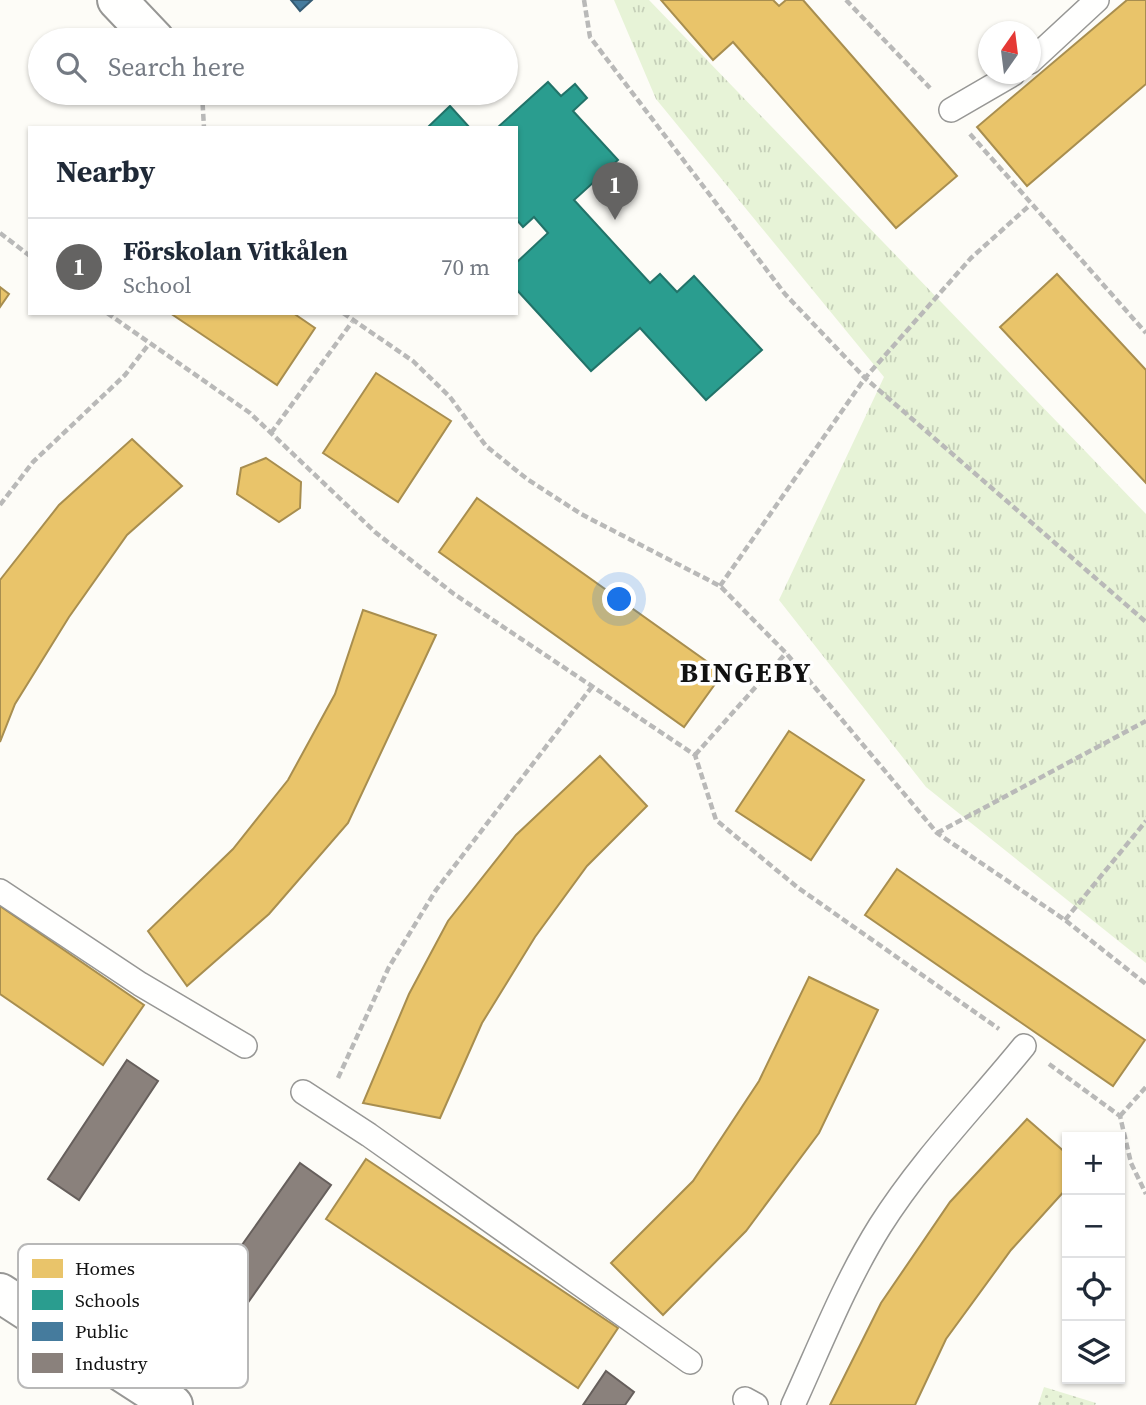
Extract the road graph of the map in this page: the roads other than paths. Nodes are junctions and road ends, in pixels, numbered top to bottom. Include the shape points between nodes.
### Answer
1 (117, 0) edge
2 (1097, 0) edge
3 (144, 28) edge
4 (1041, 53) edge
5 (996, 84) edge
6 (951, 110) road end
7 (0, 891) edge
8 (245, 1046) dead end
9 (1024, 1046) road end
10 (303, 1091) dead end
11 (0, 1293) edge
12 (18, 1305) edge
13 (690, 1362) dead end
14 (147, 1388) edge
15 (173, 1405) edge
16 (793, 1405) edge

1 - 3 street
2 - 4 lane
5 - 6 lane
7 - 8 lane via 140,984
9 - 16 lane via 880,1226
10 - 13 lane
11 - 12 street
14 - 15 street

